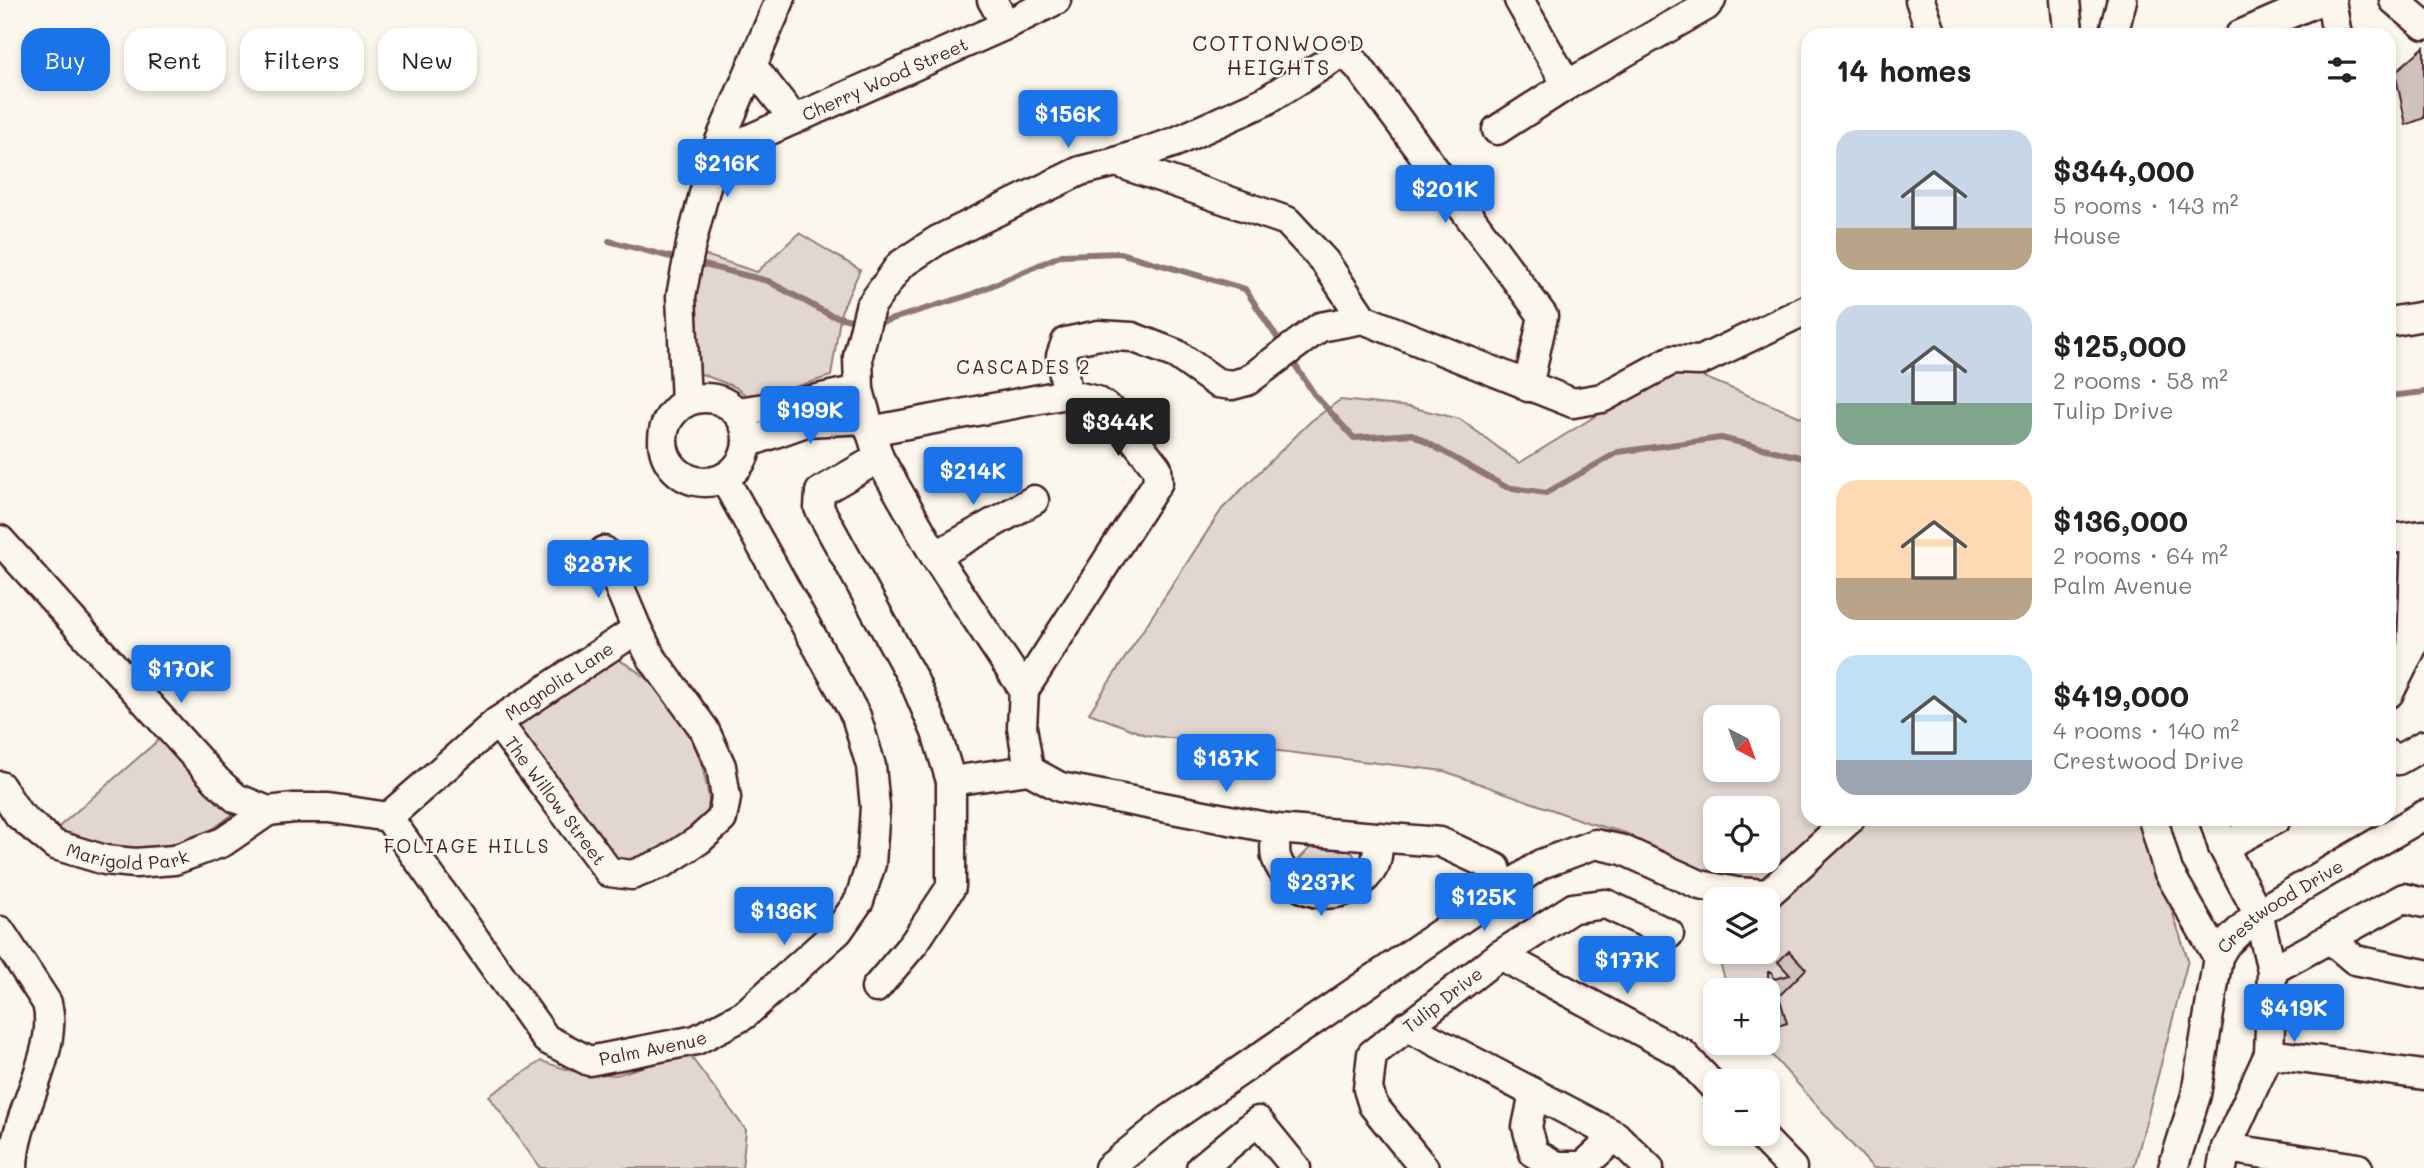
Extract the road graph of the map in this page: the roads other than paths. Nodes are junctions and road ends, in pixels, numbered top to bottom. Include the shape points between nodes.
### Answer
1 (780, 0) edge
2 (992, 0) edge
3 (1056, 0) edge
4 (1518, 0) edge
5 (1711, 0) edge
6 (1920, 0) edge
7 (2066, 0) edge
8 (2122, 0) edge
9 (2321, 0) edge
10 (2330, 0) edge
11 (2394, 0) edge
12 (2424, 24) edge
13 (1006, 25) junction
14 (1930, 28) edge
15 (2068, 28) edge
16 (2115, 28) edge
17 (2257, 28) edge
18 (2336, 28) edge
19 (753, 67) junction
20 (1567, 85) junction
21 (794, 119) junction
22 (1497, 130) dead end
23 (714, 155) junction
24 (1116, 162) junction
25 (1801, 312) edge
26 (2424, 316) edge
27 (2396, 318) edge
28 (1363, 319) junction
29 (1778, 323) junction
30 (1801, 329) edge
31 (1528, 387) junction
32 (859, 390) junction
33 (1067, 394) junction
34 (686, 402) junction
35 (737, 412) junction
36 (868, 425) junction
37 (747, 443) junction
38 (879, 458) junction
39 (724, 478) junction
40 (1034, 500) dead end
41 (2410, 536) edge
42 (1, 545) edge
43 (604, 551) dead end
44 (935, 556) junction
45 (637, 629) junction
46 (2396, 679) edge
47 (1024, 690) junction
48 (497, 722) junction
49 (2424, 745) edge
50 (2396, 759) edge
51 (1029, 770) junction
52 (951, 781) junction
53 (0, 786) edge
54 (268, 811) junction
55 (2424, 815) edge
56 (388, 817) junction
57 (1842, 826) edge
58 (2155, 826) edge
59 (2216, 826) edge
60 (2263, 826) edge
61 (1276, 829) junction
62 (1379, 837) junction
63 (2223, 847) junction
64 (1501, 891) junction
65 (2424, 903) edge
66 (2258, 912) junction
67 (0, 931) edge
68 (1669, 933) dead end
69 (2330, 939) junction
70 (1500, 955) junction
71 (2218, 957) junction
72 (2272, 970) junction
73 (2424, 974) edge
74 (876, 988) dead end
75 (1406, 1026) junction
76 (2269, 1054) junction
77 (2424, 1075) edge
78 (1703, 1076) edge
79 (1534, 1093) junction
80 (1616, 1136) junction
81 (1771, 1146) edge
82 (2224, 1158) edge
83 (13, 1168) edge
84 (1109, 1168) edge
85 (1200, 1168) edge
86 (1296, 1168) edge
87 (1424, 1168) edge
88 (1649, 1168) edge
89 (1792, 1168) edge
90 (2173, 1168) edge
91 (2358, 1168) edge

1 - 19 street
2 - 13 street
3 - 13 street, Cherry Wood Street
4 - 20 street
5 - 20 street
6 - 14 street
7 - 15 street
8 - 16 street
9 - 17 street
10 - 18 street
11 - 12 street
13 - 21 street, Cherry Wood Street
19 - 21 street
19 - 23 street
20 - 22 street
21 - 23 street, Cherry Wood Street
23 - 34 street via 681,296
24 - 28 street via 1287,220 1325,262
24 - 31 street via 1175,142 1265,101 1337,56 1348,55 1543,316
24 - 32 street via 1080,172 938,240 900,265 870,307 858,356
25 - 29 street
26 - 27 street
28 - 31 street
28 - 33 street via 1320,327 1247,381 1232,384 1217,383 1177,354 1132,337 1099,335 1066,342 1061,356
29 - 30 street
29 - 31 street via 1700,360 1672,360 1602,398 1573,403
32 - 35 street
32 - 36 street
33 - 36 street
33 - 47 street via 1097,401 1113,412 1157,468 1158,482
34 - 35 street via 722,401
34 - 39 street via 665,427 667,459 692,480
35 - 37 street
36 - 37 street via 806,422
36 - 38 street
37 - 39 street via 740,463
38 - 44 street
38 - 52 street via 820,492 819,508 914,681
39 - 56 street, Palm Avenue via 856,716 871,766 875,807 872,864 859,901 838,931 744,1015 696,1040 589,1061 546,1039
40 - 44 street
41 - 46 street via 2412,647
42 - 54 street via 217,780 236,798
43 - 45 street, The Willow Street
44 - 47 street
45 - 48 street, Magnolia Lane
45 - 48 street, The Willow Street via 651,657 704,729 721,766 726,798 722,819 699,840 665,862 632,875 609,872
47 - 51 street via 1022,727
48 - 56 street, Magnolia Lane
49 - 50 street
51 - 52 street
51 - 61 street via 1060,787
52 - 74 street via 951,887 914,943
53 - 54 street, Marigold Park via 19,815 55,845 105,860 135,863 174,860 223,842
54 - 56 street via 329,808
55 - 66 street, Crestwood Drive
57 - 64 street via 1768,894 1700,885 1623,850 1595,844 1541,864
58 - 71 street via 2168,871
59 - 63 street
60 - 63 street
61 - 62 street
61 - 62 street via 1276,855 1288,878 1310,893 1336,895 1360,884 1376,863
62 - 64 street via 1440,842 1496,868
63 - 66 street
64 - 84 street via 1170,1119
65 - 69 street via 2404,898
66 - 71 street, Crestwood Drive
66 - 72 street
67 - 83 street via 47,1003 51,1017
68 - 70 street, Tulip Drive via 1606,904 1573,908
69 - 72 street
69 - 73 street via 2355,960
70 - 75 street, Tulip Drive
70 - 78 street via 1682,1054
71 - 90 street, Crestwood Drive via 2196,1095
72 - 76 street
75 - 79 street
75 - 87 street, Tulip Drive via 1373,1054 1368,1089 1373,1105
76 - 77 street
76 - 82 street
79 - 80 street
79 - 80 street via 1527,1127 1534,1153 1557,1166 1583,1166
80 - 88 street
81 - 89 street
82 - 91 street
85 - 86 street via 1258,1121

